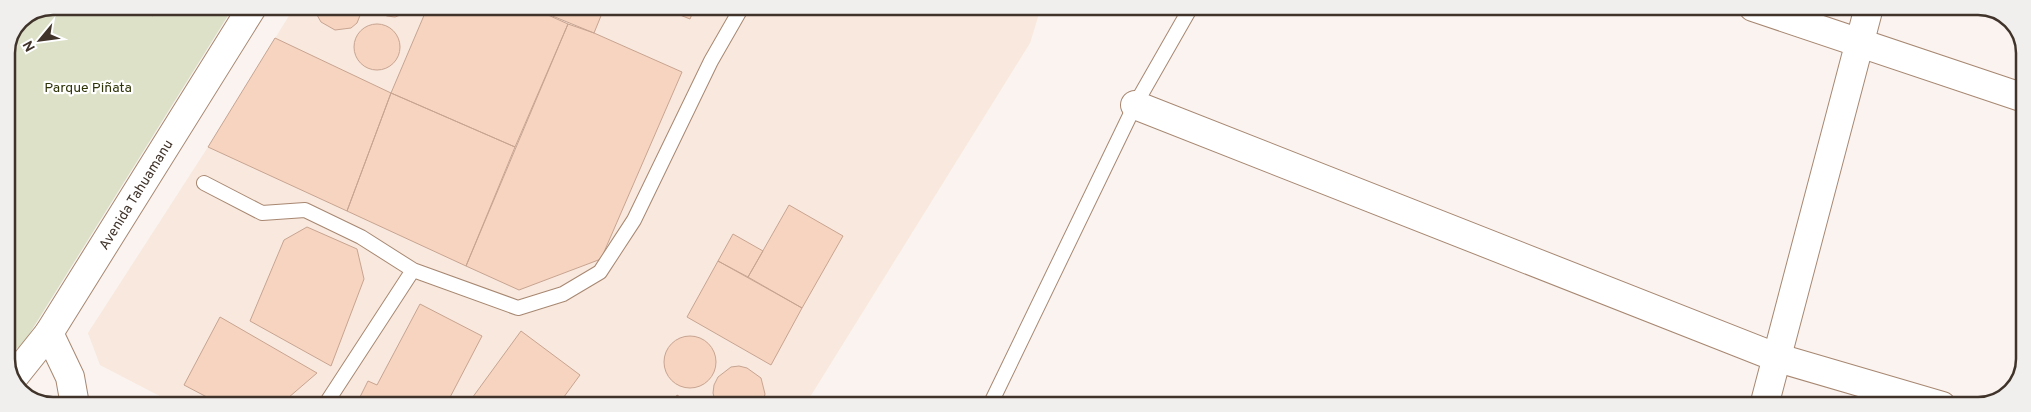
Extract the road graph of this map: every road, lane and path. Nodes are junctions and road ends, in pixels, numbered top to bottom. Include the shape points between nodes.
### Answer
1 (247, 15) edge
2 (737, 15) edge
3 (1186, 15) edge
4 (1778, 15) edge
5 (1867, 15) edge
6 (1860, 43) junction
7 (2016, 95) edge
8 (1135, 105) junction
9 (204, 183) dead end
10 (413, 270) junction
11 (49, 333) junction
12 (1778, 358) junction
13 (18, 372) edge
14 (74, 397) edge
15 (330, 397) edge
16 (994, 397) edge
17 (1767, 397) edge
18 (1911, 397) edge

1 - 11 street, Avenida Tahuamanu
2 - 10 lane via 711,61 634,220 600,272 563,294 518,308
3 - 8 lane
4 - 6 street
5 - 6 street
6 - 7 street
6 - 12 street
8 - 12 street
8 - 16 lane
9 - 10 lane via 262,214 305,210 361,237
10 - 15 lane
11 - 13 street, Avenida Tahuamanu
11 - 14 street via 70,377
12 - 17 street
12 - 18 street

